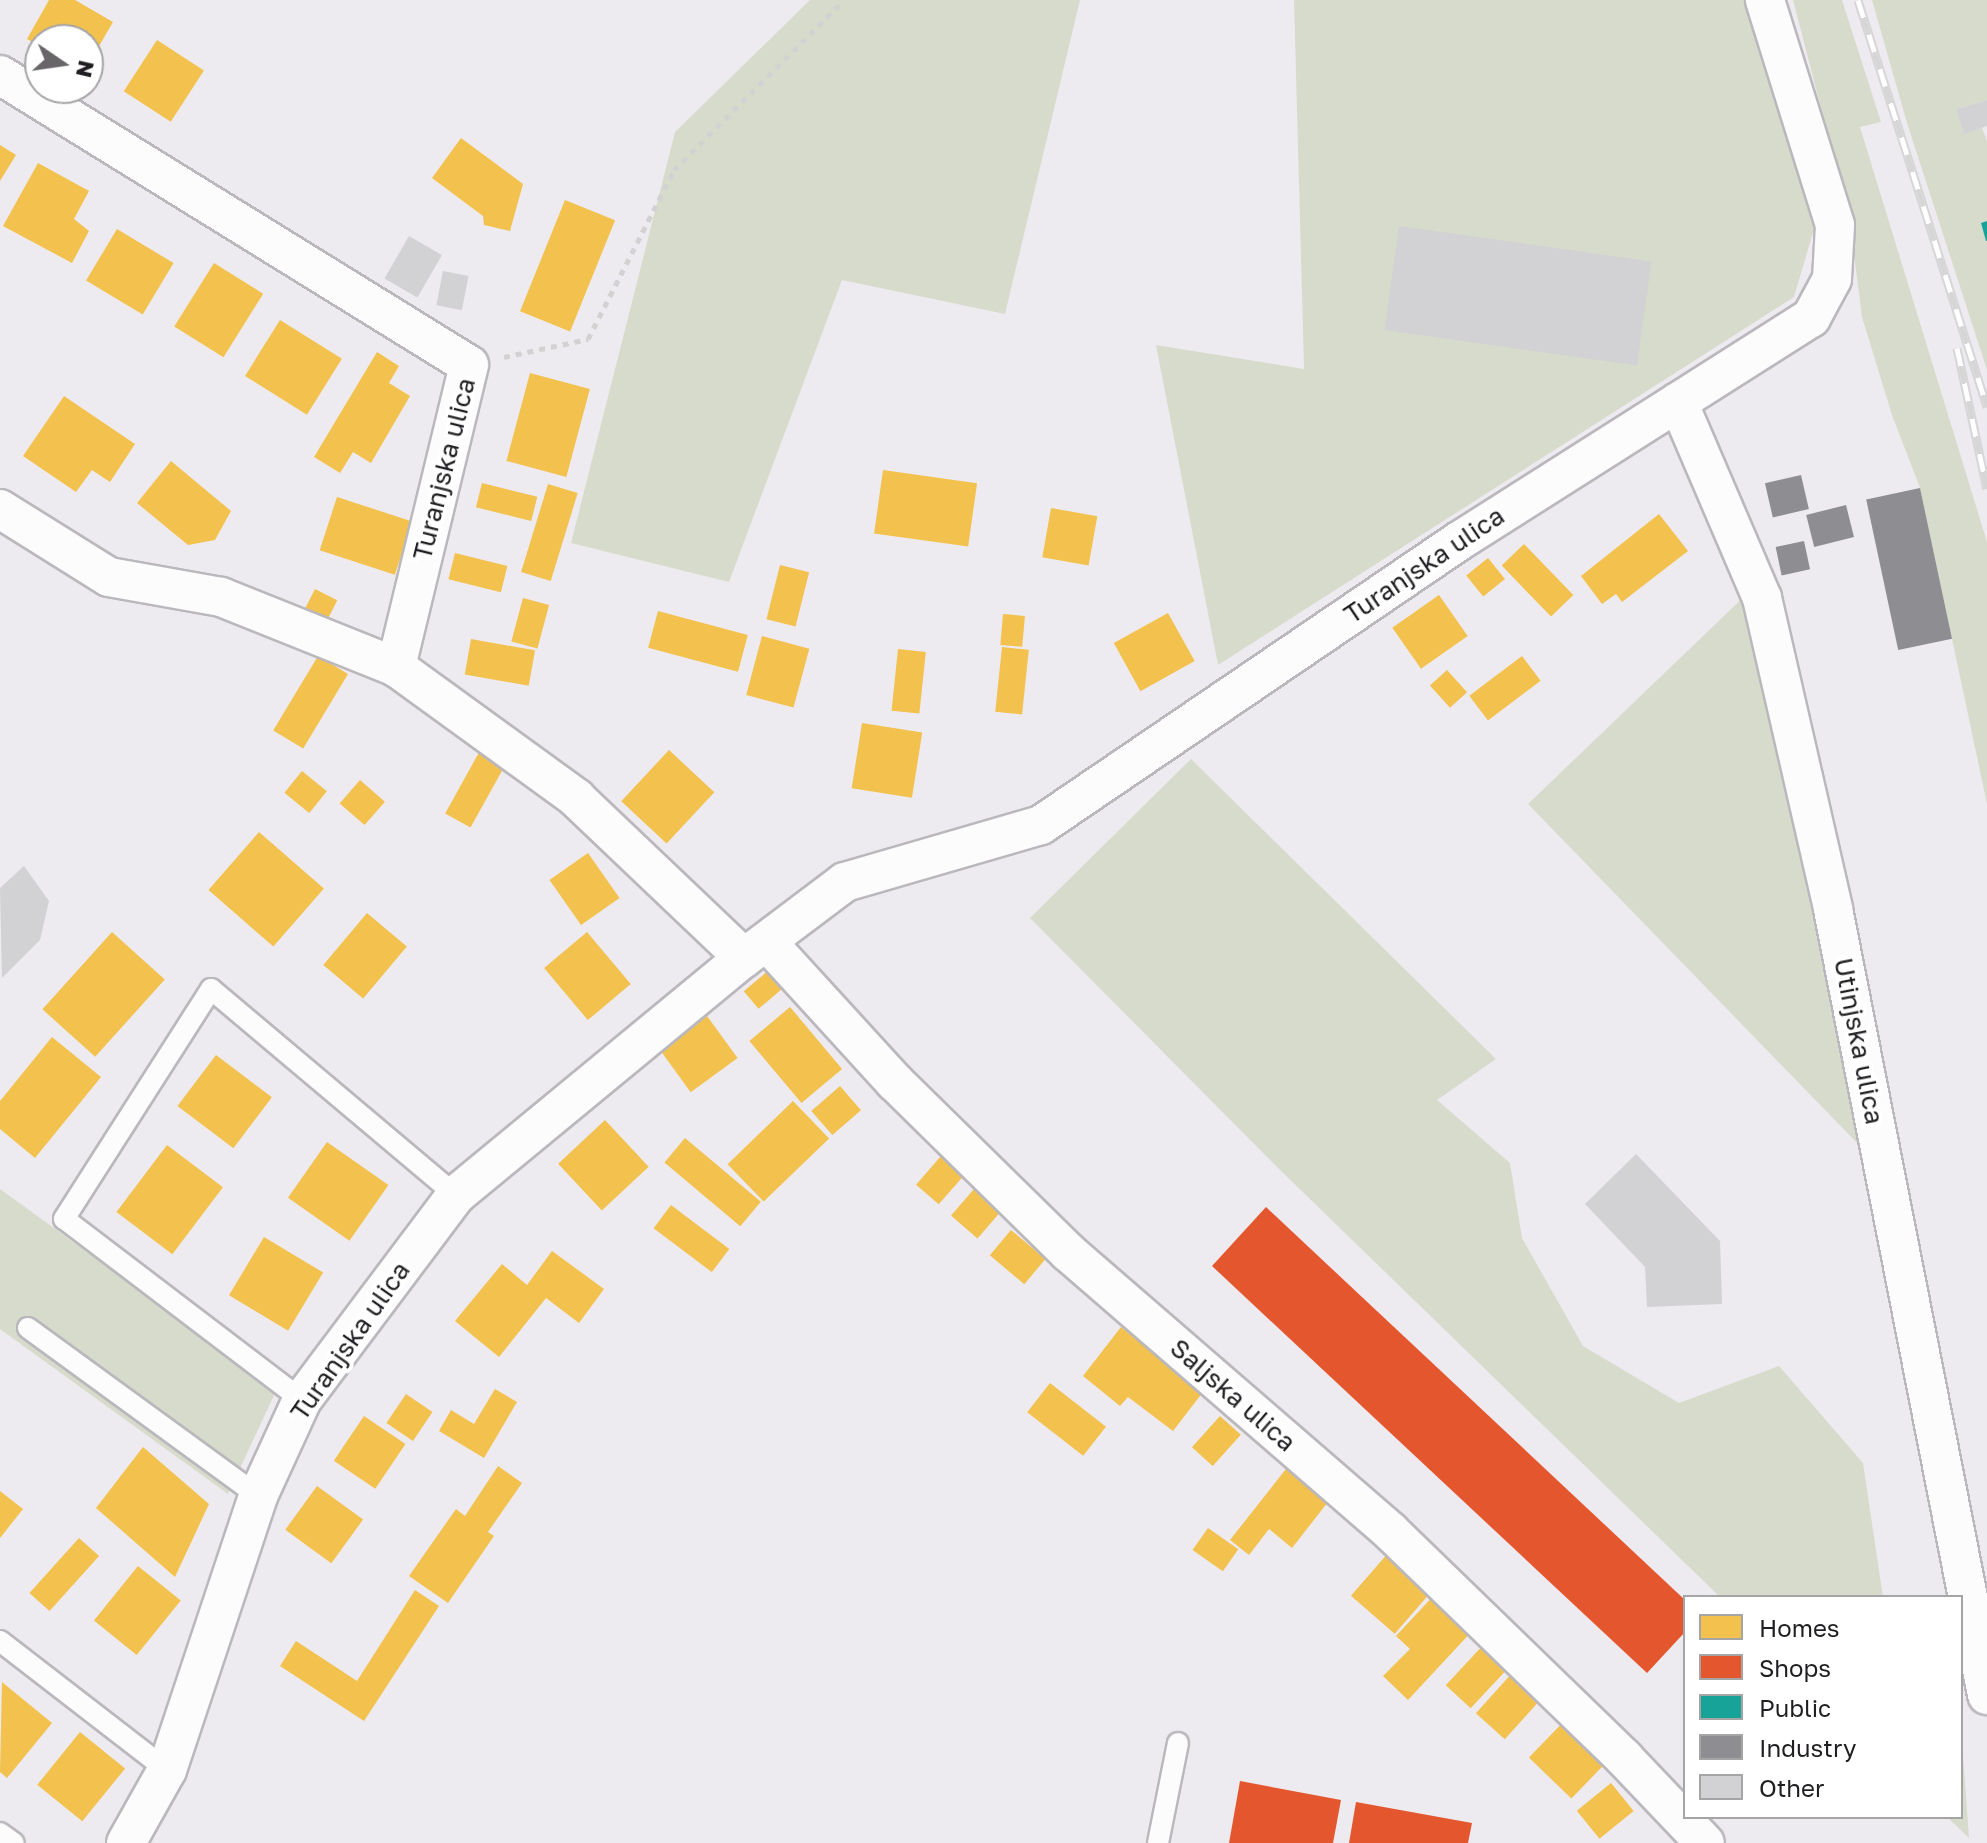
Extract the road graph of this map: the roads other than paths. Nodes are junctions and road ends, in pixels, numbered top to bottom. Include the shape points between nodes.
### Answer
1 (1765, 0) edge
2 (0, 75) edge
3 (1678, 402) junction
4 (0, 509) edge
5 (396, 667) junction
6 (755, 950) junction
7 (456, 1195) junction
8 (28, 1328) dead end
9 (302, 1400) junction
10 (258, 1496) junction
11 (0, 1641) edge
12 (1987, 1695) edge
13 (1178, 1743) dead end
14 (167, 1770) junction
15 (0, 1833) edge
16 (14, 1843) edge
17 (126, 1843) edge
18 (1158, 1843) edge
19 (1705, 1843) edge

1 - 3 street, Turanjska ulica via 1835,225 1832,279 1811,318
2 - 5 street, Turanjska ulica via 469,365
3 - 6 street, Turanjska ulica via 1459,541 1041,825 845,882
3 - 12 street, Utinjska ulica via 1762,598 1833,909
4 - 5 street via 109,577 221,597
5 - 6 street via 576,798
6 - 7 street, Turanjska ulica
6 - 19 street, Saljska ulica via 1068,1252 1390,1531
7 - 9 street, Turanjska ulica
7 - 9 lane via 211,989 64,1219
8 - 10 lane
9 - 10 street, Turanjska ulica
10 - 14 street, Turanjska ulica
11 - 14 lane
13 - 18 lane
14 - 17 street, Turanjska ulica
15 - 16 lane

